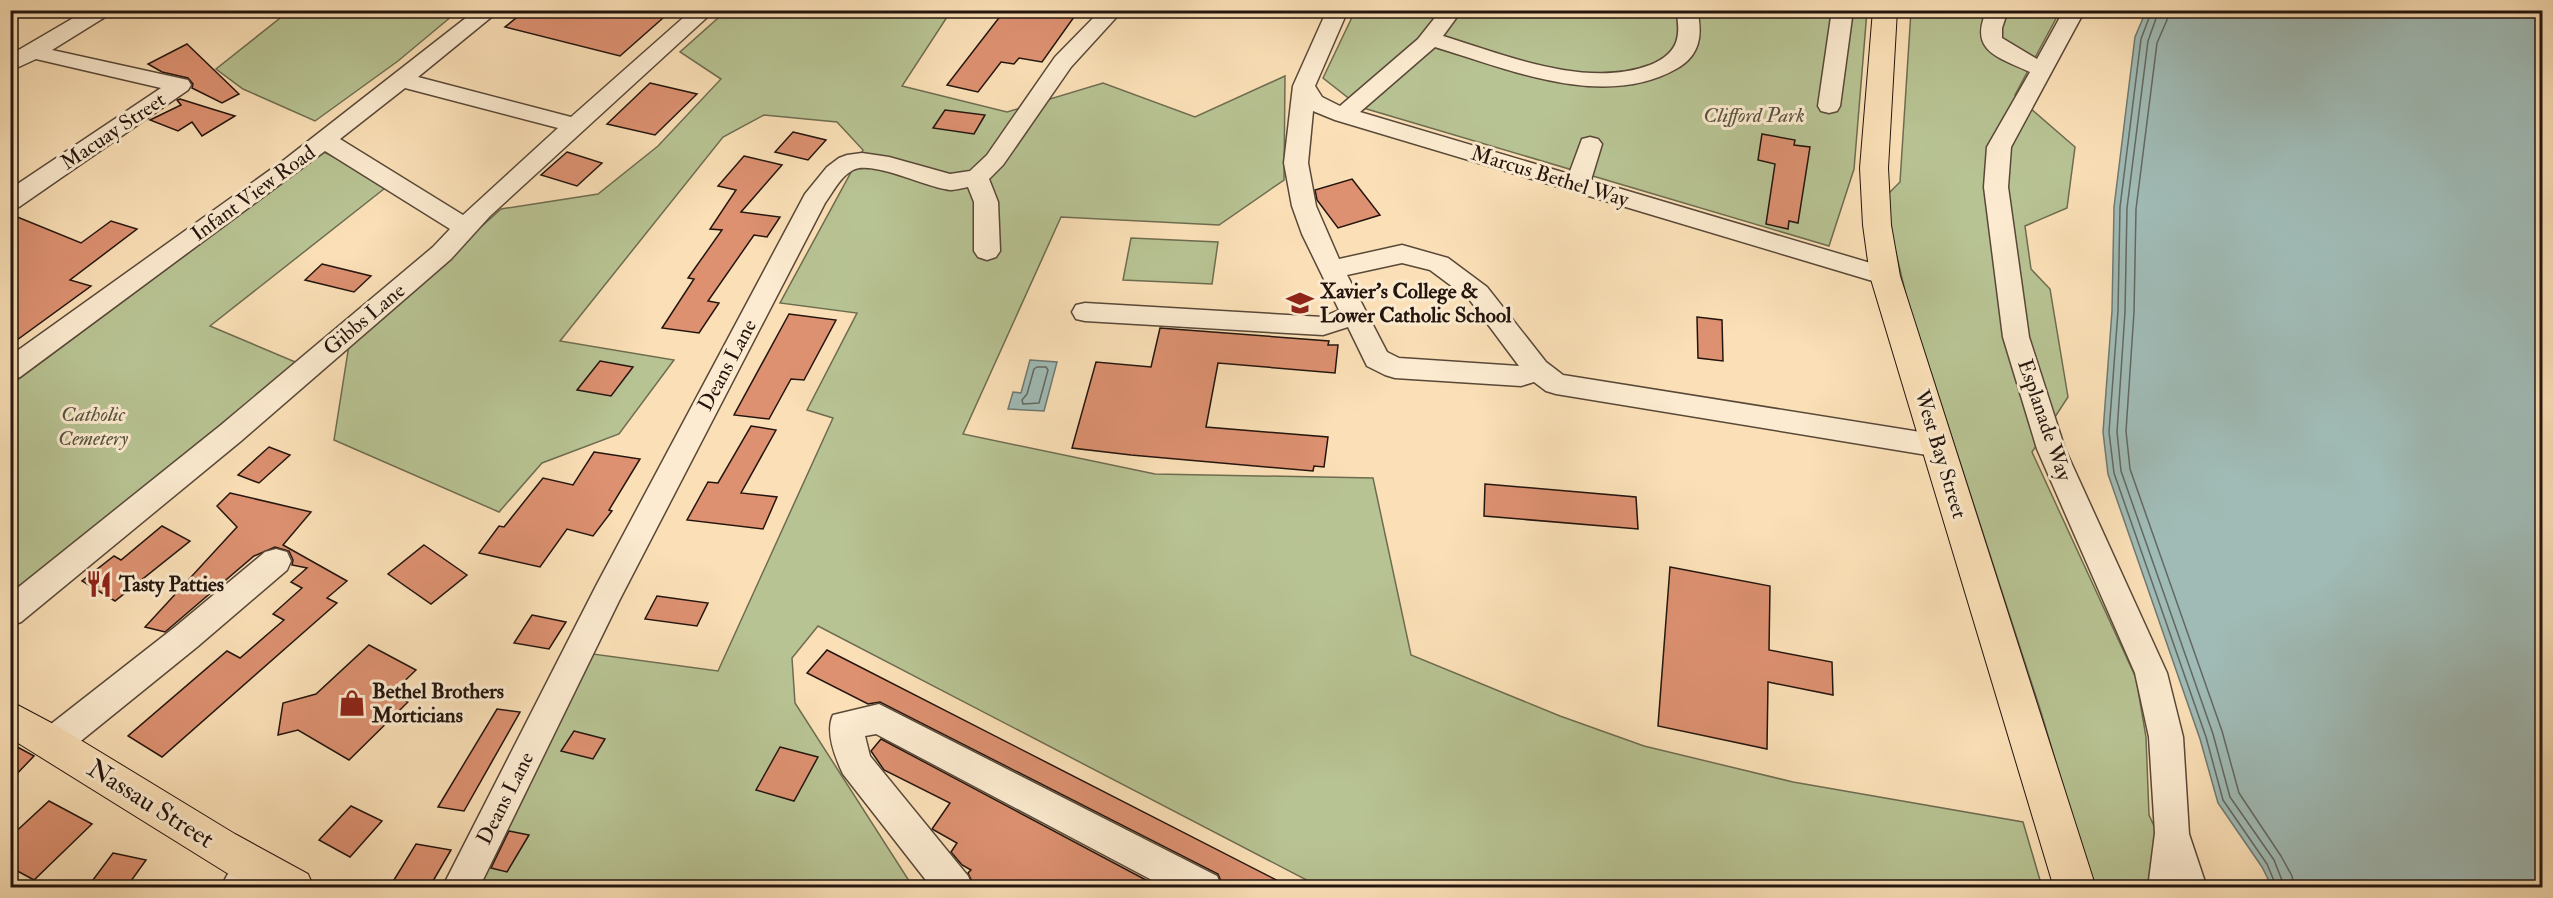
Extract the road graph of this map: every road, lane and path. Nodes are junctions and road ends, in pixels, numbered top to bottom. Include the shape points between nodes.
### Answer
1 (103, 10) edge
2 (490, 10) edge
3 (705, 10) edge
4 (1113, 10) edge
5 (1338, 10) edge
6 (1452, 10) edge
7 (1686, 10) edge
8 (1843, 10) edge
9 (1885, 10) edge
10 (1998, 10) edge
11 (2075, 10) edge
12 (1431, 39) junction
13 (33, 52) junction
14 (10, 65) edge
15 (2043, 70) junction
16 (402, 80) junction
17 (1304, 86) junction
18 (1829, 106) dead end
19 (1343, 115) junction
20 (577, 126) junction
21 (324, 140) junction
22 (1590, 144) dead end
23 (977, 178) junction
24 (1578, 184) junction
25 (10, 201) edge
26 (465, 227) junction
27 (987, 251) dead end
28 (1333, 269) junction
29 (1885, 276) junction
30 (1085, 312) dead end
31 (1355, 313) junction
32 (1536, 369) junction
33 (10, 370) edge
34 (1939, 446) junction
35 (276, 561) dead end
36 (10, 613) edge
37 (10, 718) edge
38 (54, 742) junction
39 (2172, 833) junction
40 (246, 878) edge
41 (292, 888) edge
42 (460, 888) edge
43 (955, 888) edge
44 (1204, 888) edge
45 (2075, 888) edge
46 (2166, 888) edge
47 (2189, 888) edge

1 - 13 street
2 - 16 street, Infant View Road
3 - 20 street, Gibbs Lane
4 - 23 street via 1063,62 995,160
5 - 17 street
6 - 12 street
7 - 12 street via 1691,28 1689,45 1677,61 1647,74 1608,81 1536,70
8 - 18 street
9 - 29 main road, West Bay Street via 1874,168 1876,225
10 - 15 street via 1991,26 1996,46
11 - 15 street, Esplanade Way
12 - 19 street
13 - 14 street
13 - 25 street, Macuay Street via 180,85
15 - 39 street, Esplanade Way via 1999,147 1996,187 2016,337 2051,449 2151,673 2166,737
16 - 20 street
16 - 21 street, Infant View Road
17 - 19 street, Marcus Bethel Way via 1314,102
17 - 28 street via 1296,163 1304,206
19 - 24 street, Marcus Bethel Way
20 - 26 street, Gibbs Lane
21 - 26 street
21 - 33 street, Infant View Road
22 - 24 street
23 - 27 street via 986,202
23 - 42 street, Deans Lane via 950,182 862,161 848,163 835,172 814,200 607,595
24 - 29 street, Marcus Bethel Way
26 - 36 street, Gibbs Lane via 442,253 231,433
28 - 31 street
28 - 32 street via 1402,254 1439,264 1478,293
29 - 34 main road, West Bay Street
30 - 31 street via 1323,326
31 - 32 street via 1377,359 1395,368 1521,376
32 - 34 street via 1556,384
34 - 45 main road, West Bay Street
35 - 38 street
37 - 38 main road, Nassau Street
38 - 40 main road, Nassau Street
39 - 46 street, Esplanade Way
39 - 47 street, Esplanade Way
40 - 41 main road, Nassau Street
43 - 44 street via 855,763 846,725 879,719

